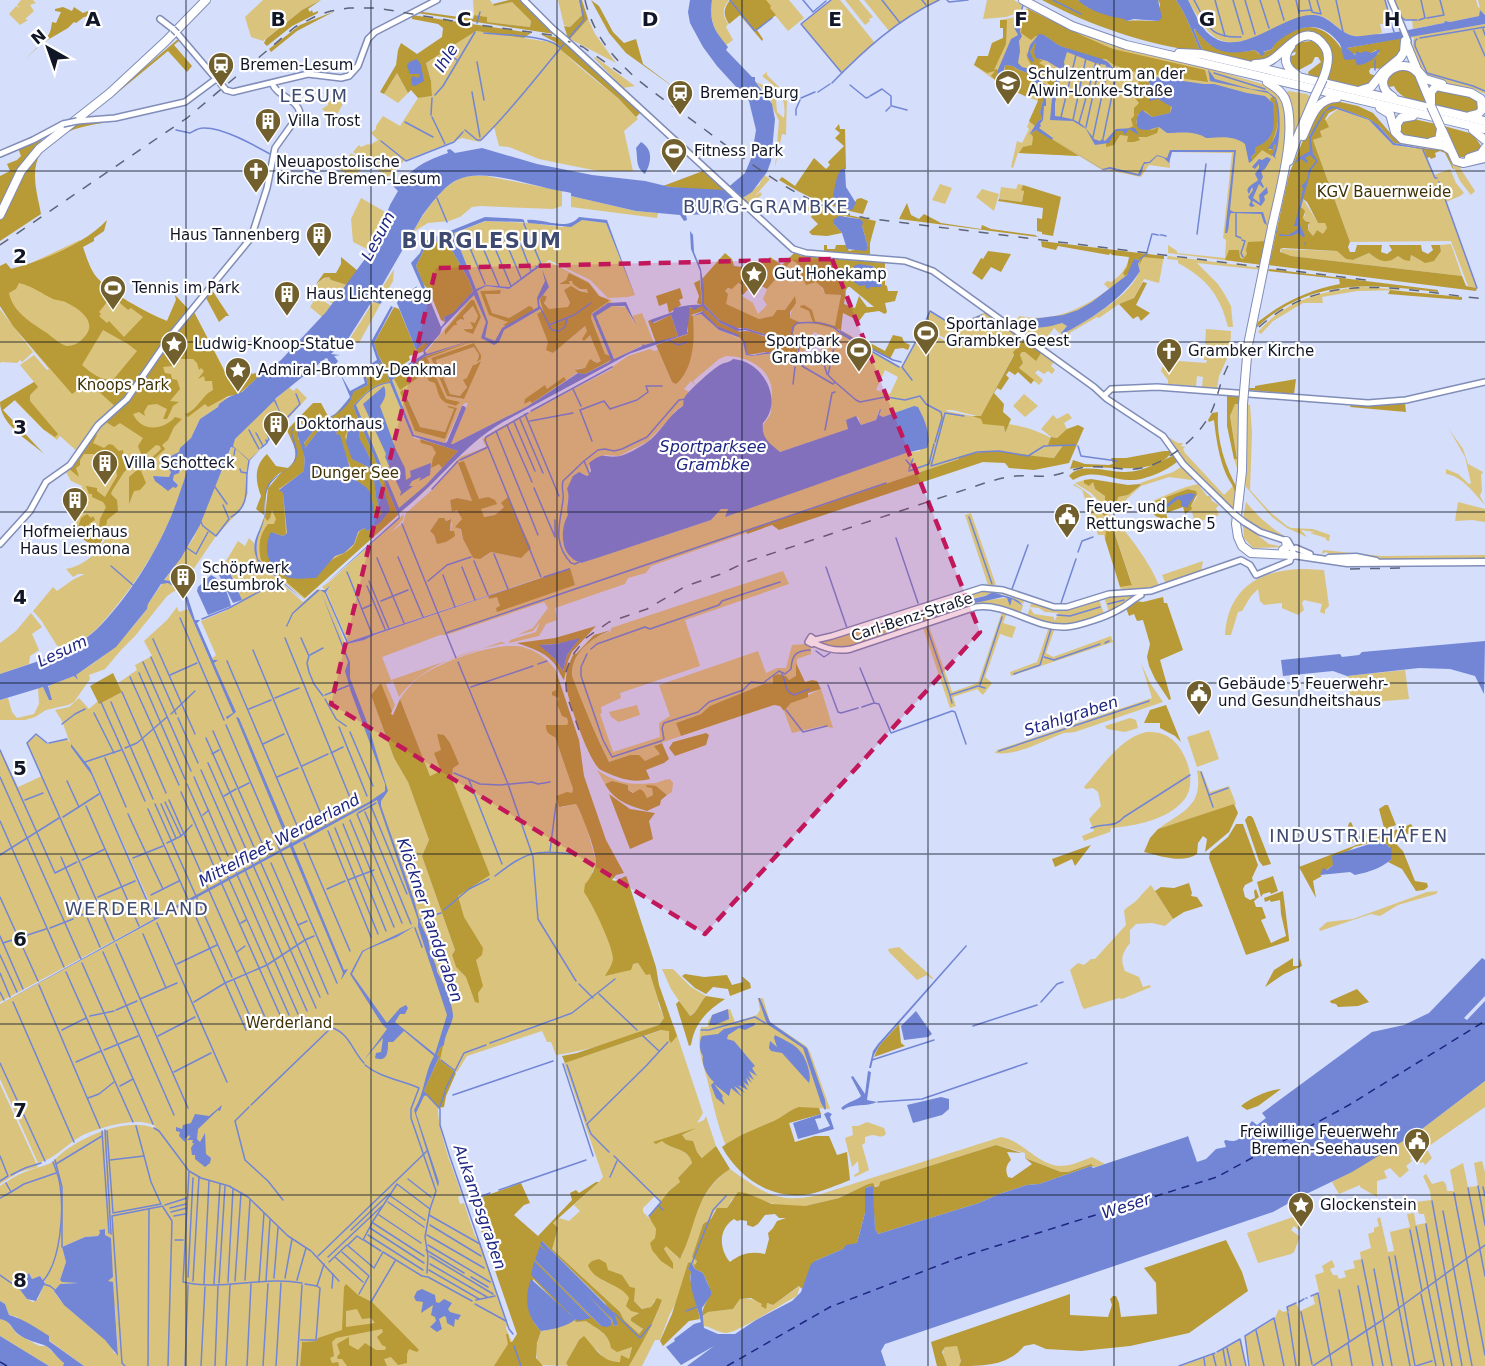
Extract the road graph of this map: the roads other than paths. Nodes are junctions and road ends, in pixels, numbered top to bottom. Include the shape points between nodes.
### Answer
1 (205, 0) edge
2 (437, 0) edge
3 (524, 0) edge
4 (1023, 0) edge
5 (1031, 0) edge
6 (1390, 0) edge
7 (160, 19) dead end
8 (175, 32) junction
9 (1406, 39) junction
10 (1179, 53) junction
11 (1193, 61) junction
12 (1241, 63) junction
13 (1418, 72) junction
14 (211, 73) junction
15 (1304, 78) junction
16 (1322, 79) junction
17 (218, 81) junction
18 (1266, 82) junction
19 (272, 83) junction
20 (206, 86) junction
21 (111, 90) junction
22 (1357, 90) junction
23 (1314, 96) junction
24 (1485, 97) edge
25 (1337, 98) junction
26 (1405, 102) junction
27 (1431, 106) junction
28 (1380, 108) junction
29 (1460, 115) junction
30 (1413, 116) junction
31 (1485, 127) edge
32 (1473, 130) junction
33 (1442, 131) junction
34 (1485, 140) edge
35 (1485, 148) edge
36 (0, 154) edge
37 (1456, 156) junction
38 (1484, 159) edge
39 (1283, 176) junction
40 (1284, 185) junction
41 (0, 209) edge
42 (0, 214) edge
43 (1274, 227) junction
44 (1485, 382) edge
45 (1104, 396) junction
46 (1244, 404) junction
47 (1287, 541) junction
48 (0, 544) edge
49 (1283, 550) junction
50 (1295, 552) junction
51 (1357, 560) junction
52 (1485, 561) edge
53 (1151, 591) junction

1 - 8 highway
1 - 21 highway
2 - 19 street via 375,32 349,76 308,74
3 - 45 street, bridge via 796,251 910,262 933,271
4 - 11 highway via 1095,35
5 - 10 highway via 1096,31
6 - 9 street
7 - 8 street
8 - 14 street
8 - 21 highway via 128,80
9 - 13 highway
9 - 22 highway via 1400,58 1371,87
10 - 12 highway
10 - 31 highway
11 - 18 highway
11 - 31 highway
12 - 15 highway
12 - 16 highway via 1268,62 1294,40 1308,37 1318,40 1328,53
13 - 24 highway via 1427,81
13 - 26 highway via 1401,66 1390,70 1383,79 1386,92
13 - 27 highway
14 - 17 street
14 - 20 street
15 - 16 highway via 1291,72 1286,60 1290,46 1307,39 1319,44 1324,52
15 - 22 highway
16 - 23 highway, bridge
17 - 19 street, bridge via 225,90 233,92
17 - 20 street
18 - 25 highway
18 - 39 highway via 1279,90 1287,102
19 - 48 street via 300,110 275,148 251,238 192,308 128,399 98,425 70,465 46,482 30,511
20 - 36 street, bridge via 187,102 115,118 63,124
21 - 41 highway via 37,147 19,170
21 - 42 highway via 32,156
22 - 26 highway
23 - 39 highway via 1295,136
23 - 40 highway
25 - 28 highway
25 - 40 highway via 1324,100 1316,109
26 - 29 highway
27 - 29 highway via 1431,92 1439,86 1472,93 1481,99 1482,110 1478,114
27 - 33 highway, bridge
28 - 30 highway
28 - 37 highway via 1390,114 1395,132 1402,139 1444,146
29 - 31 highway
30 - 32 highway
30 - 33 highway via 1401,118 1397,124 1397,131 1405,138 1436,141
31 - 32 highway
32 - 34 highway
33 - 37 highway
35 - 37 highway via 1481,154
37 - 38 highway
39 - 43 highway
40 - 43 highway
43 - 46 highway, bridge via 1248,345
44 - 45 street via 1406,400 1368,403 1157,387 1108,390
45 - 47 street, bridge via 1161,433 1244,522
46 - 49 highway via 1241,536 1253,550
46 - 50 highway via 1238,537 1251,553
47 - 49 highway
47 - 50 street
49 - 50 highway
50 - 51 main road
50 - 51 main road via 1331,562
50 - 53 street, Carl-Benz-Straße via 1288,562 1256,575 1244,561
51 - 52 main road
53 - 53 street, Carl-Benz-Straße via 1118,610 1072,626 1049,625 985,606 851,649 829,649 815,641 982,588 1003,590 1061,608 1109,594

